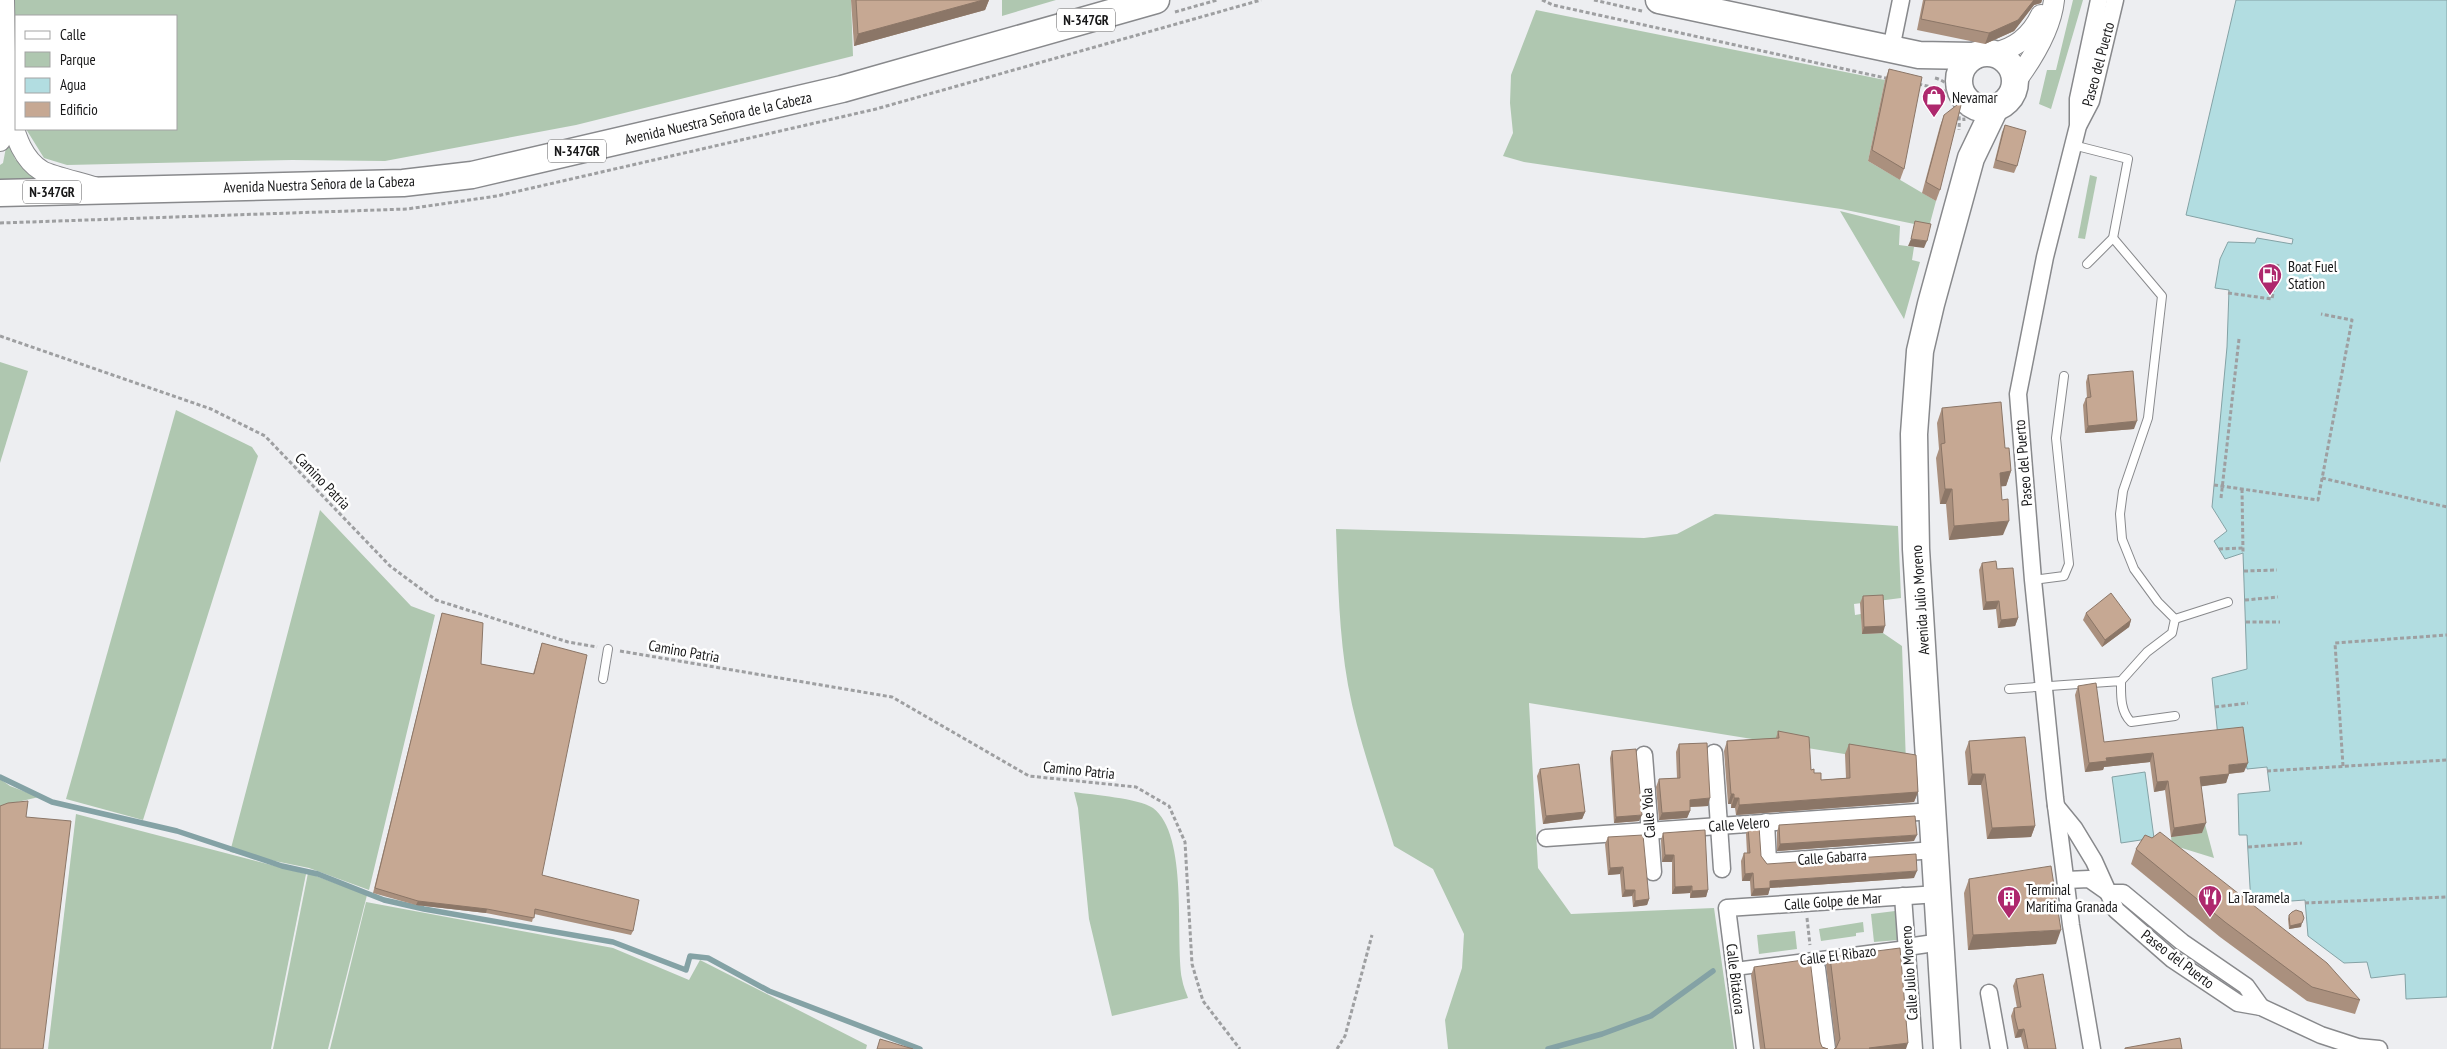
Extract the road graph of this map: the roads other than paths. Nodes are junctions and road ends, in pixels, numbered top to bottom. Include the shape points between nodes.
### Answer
1 (4, 0) edge
2 (1156, 0) edge
3 (1901, 0) edge
4 (2048, 0) edge
5 (2054, 0) edge
6 (2099, 0) edge
7 (2106, 0) edge
8 (2115, 0) edge
9 (1654, 7) edge
10 (2095, 19) junction
11 (1891, 49) junction
12 (1983, 54) junction
13 (1922, 65) junction
14 (2016, 81) junction
15 (6, 104) junction
16 (1964, 105) junction
17 (1995, 108) junction
18 (2078, 126) junction
19 (0, 141) edge
20 (2073, 145) junction
21 (1971, 158) junction
22 (103, 190) junction
23 (0, 193) edge
24 (2113, 238) junction
25 (2087, 264) dead end
26 (2064, 376) dead end
27 (2033, 580) junction
28 (2228, 602) dead end
29 (2175, 619) junction
30 (608, 649) road end
31 (604, 679) dead end
32 (2121, 681) junction
33 (2043, 686) junction
34 (2009, 689) dead end
35 (2175, 716) dead end
36 (1714, 753) dead end
37 (1644, 755) dead end
38 (2056, 806) junction
39 (1933, 811) junction
40 (1766, 822) junction
41 (1719, 826) junction
42 (1650, 830) junction
43 (1546, 838) dead end
44 (1936, 850) junction
45 (1722, 868) dead end
46 (1653, 872) dead end
47 (2066, 880) junction
48 (2109, 893) junction
49 (1938, 894) junction
50 (1903, 896) junction
51 (1727, 908) joint
52 (1941, 942) junction
53 (1907, 946) junction
54 (1814, 964) junction
55 (1735, 969) junction
56 (1990, 993) dead end
57 (1745, 1049) edge
58 (1827, 1049) edge
59 (1914, 1049) edge
60 (1947, 1049) edge
61 (1999, 1049) edge
62 (2092, 1049) edge
63 (2379, 1049) edge

1 - 15 street
2 - 22 highway, Avenida Nuestra Señora de la Cabeza / N-347GR via 842,90 472,175 403,183
3 - 11 street
4 - 12 street via 2028,36 2003,51
5 - 14 street via 2053,10 2032,59
6 - 10 street, Paseo del Puerto
7 - 10 lane
8 - 18 street, Paseo del Puerto via 2091,101
9 - 11 highway
10 - 18 street, Paseo del Puerto via 2078,99
11 - 13 highway
12 - 13 highway
12 - 14 highway via 2002,56 2009,63
12 - 16 highway via 1961,70
13 - 16 highway via 1954,80
14 - 17 highway via 2010,99
15 - 19 street
15 - 22 street via 19,143 29,160 44,172
16 - 17 highway via 1985,110
16 - 21 highway, Avenida Julio Moreno via 1972,125
17 - 21 highway, Avenida Julio Moreno
18 - 20 street, Paseo del Puerto
20 - 24 lane via 2128,159
20 - 27 street, Paseo del Puerto via 2045,257 2018,394
21 - 39 highway, Avenida Julio Moreno via 1920,351 1914,434 1916,549
22 - 23 highway, Avenida Nuestra Señora de la Cabeza / N-347GR
24 - 25 lane
24 - 29 lane via 2162,296 2148,418 2124,491 2120,514 2122,539 2142,583
26 - 27 lane via 2056,438 2069,564 2064,576
27 - 33 street, Paseo del Puerto
28 - 29 lane
29 - 32 lane via 2172,633 2147,652
30 - 31 lane
32 - 33 lane
32 - 35 lane via 2124,716 2130,722
33 - 34 lane
33 - 38 street, Paseo del Puerto
36 - 41 street
37 - 42 street, Calle Yola
38 - 47 street, Paseo del Puerto
38 - 48 street, Paseo del Puerto via 2074,828
39 - 40 street, Calle Velero
39 - 44 highway, Avenida Julio Moreno
40 - 41 street, Calle Velero
40 - 44 street, Calle Gabarra via 1768,862
41 - 42 street, Calle Velero
41 - 45 street
42 - 43 street, Calle Velero
42 - 46 street, Calle Yola
44 - 49 highway, Avenida Julio Moreno
47 - 48 street, Paseo del Puerto via 2088,879
47 - 62 street, Paseo del Puerto
48 - 63 street, Paseo del Puerto via 2116,910 2172,959 2238,1003 2261,1008 2321,1035 2358,1047
49 - 50 street, Calle Golpe de Mar
49 - 52 highway, Avenida Julio Moreno
50 - 51 street, Calle Golpe de Mar
50 - 53 street, Calle Julio Moreno
51 - 55 street, Calle Bitácora
52 - 53 street, Calle El Ribazo
52 - 60 highway, Avenida Julio Moreno
53 - 54 street, Calle El Ribazo
53 - 59 street, Calle Julio Moreno
54 - 55 street, Calle El Ribazo
54 - 58 street
55 - 57 street, Calle Bitácora
56 - 61 street

